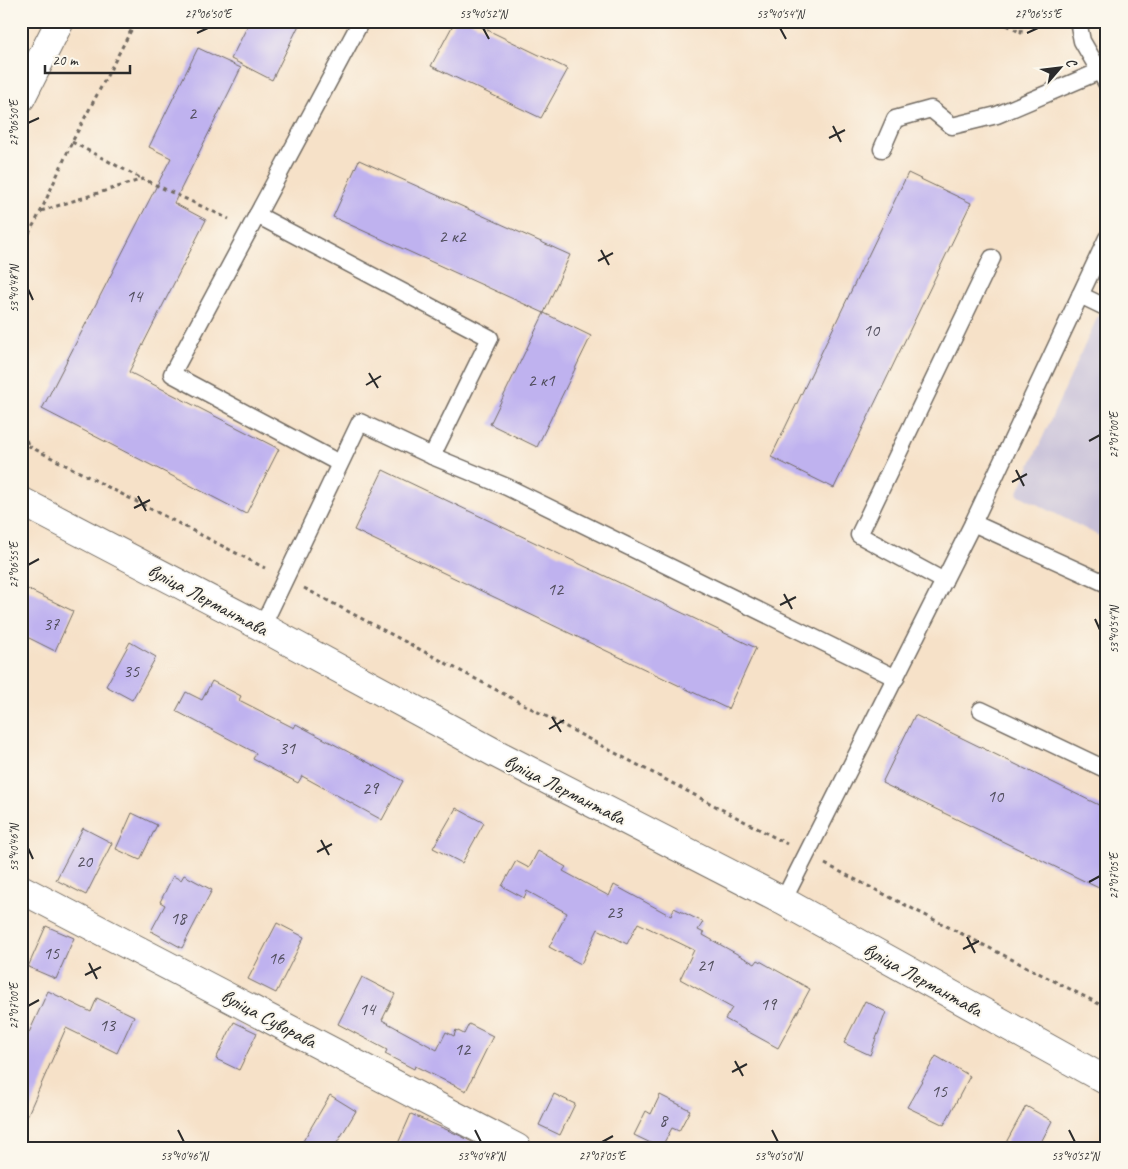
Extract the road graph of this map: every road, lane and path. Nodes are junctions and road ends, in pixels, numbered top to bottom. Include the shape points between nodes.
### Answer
1 (60, 21) edge
2 (136, 21) edge
3 (361, 21) edge
4 (1000, 21) edge
5 (1022, 21) edge
6 (1078, 21) edge
7 (1103, 78) edge
8 (21, 98) edge
9 (72, 142) junction
10 (882, 149) dead end
11 (143, 179) junction
12 (41, 211) junction
13 (254, 222) junction
14 (1107, 238) edge
15 (21, 248) edge
16 (992, 258) dead end
17 (1080, 295) junction
18 (1107, 308) edge
19 (21, 425) edge
20 (21, 442) edge
21 (28, 445) junction
22 (432, 456) junction
23 (339, 463) junction
24 (21, 502) edge
25 (974, 524) junction
26 (285, 579) junction
27 (944, 582) junction
28 (1107, 584) edge
29 (262, 627) junction
30 (896, 678) junction
31 (981, 710) dead end
32 (1107, 770) edge
33 (806, 854) junction
34 (21, 889) edge
35 (783, 901) junction
36 (1107, 1008) edge
37 (1107, 1082) edge
38 (517, 1148) edge

1 - 8 street
2 - 9 path
3 - 13 lane
4 - 5 path via 1021,32
6 - 7 lane via 1082,41
7 - 10 lane via 997,115 952,126 930,109 895,119
9 - 11 path
9 - 12 path
11 - 12 path
11 - 13 path
12 - 15 path
13 - 22 lane via 490,338
13 - 23 lane via 172,374
14 - 17 lane
16 - 27 lane via 859,535
17 - 18 lane
17 - 25 lane
19 - 21 path
20 - 21 path
21 - 26 path
22 - 23 lane via 360,422
22 - 30 lane via 507,487
23 - 26 lane
24 - 29 street, вуліца Лермантава
25 - 27 lane
25 - 28 lane
26 - 29 lane
26 - 33 path
27 - 30 lane
29 - 35 street, вуліца Лермантава via 497,754
30 - 33 lane
31 - 32 lane
33 - 35 lane
33 - 36 path
34 - 38 street, вуліца Суворава
35 - 37 street, вуліца Лермантава

